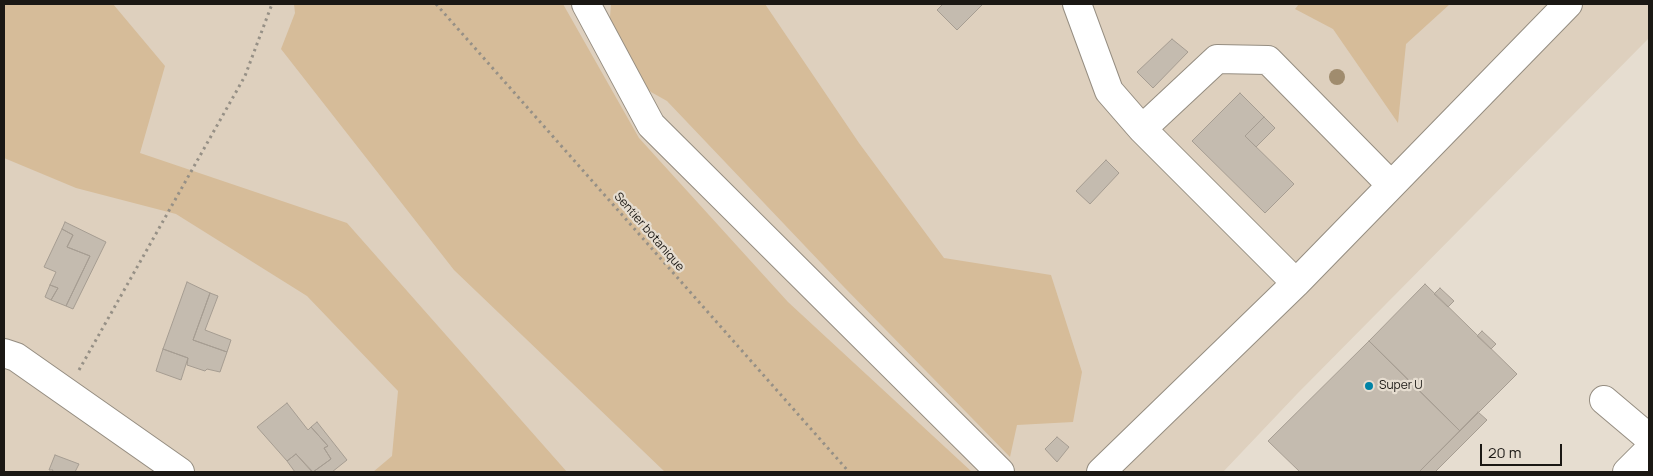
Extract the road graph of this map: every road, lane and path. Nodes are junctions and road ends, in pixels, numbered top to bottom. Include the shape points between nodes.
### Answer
1 (272, 4) edge
2 (436, 4) edge
3 (586, 4) edge
4 (1077, 4) edge
5 (1568, 4) edge
6 (1142, 129) junction
7 (1391, 185) junction
8 (1296, 283) junction
9 (4, 353) edge
10 (66, 393) junction
11 (1604, 400) dead end
12 (1649, 438) edge
13 (1649, 450) edge
14 (180, 472) edge
15 (848, 472) edge
16 (1000, 472) edge
17 (1101, 472) edge
18 (1627, 472) edge

1 - 10 path via 245,76
2 - 15 path, Sentier botanique
3 - 16 lane via 651,125
4 - 6 lane via 1108,92
5 - 7 lane
6 - 7 lane via 1217,59 1268,60
6 - 8 lane
7 - 8 lane
8 - 17 lane
9 - 10 lane via 16,357
10 - 14 lane
11 - 12 lane
13 - 18 lane

